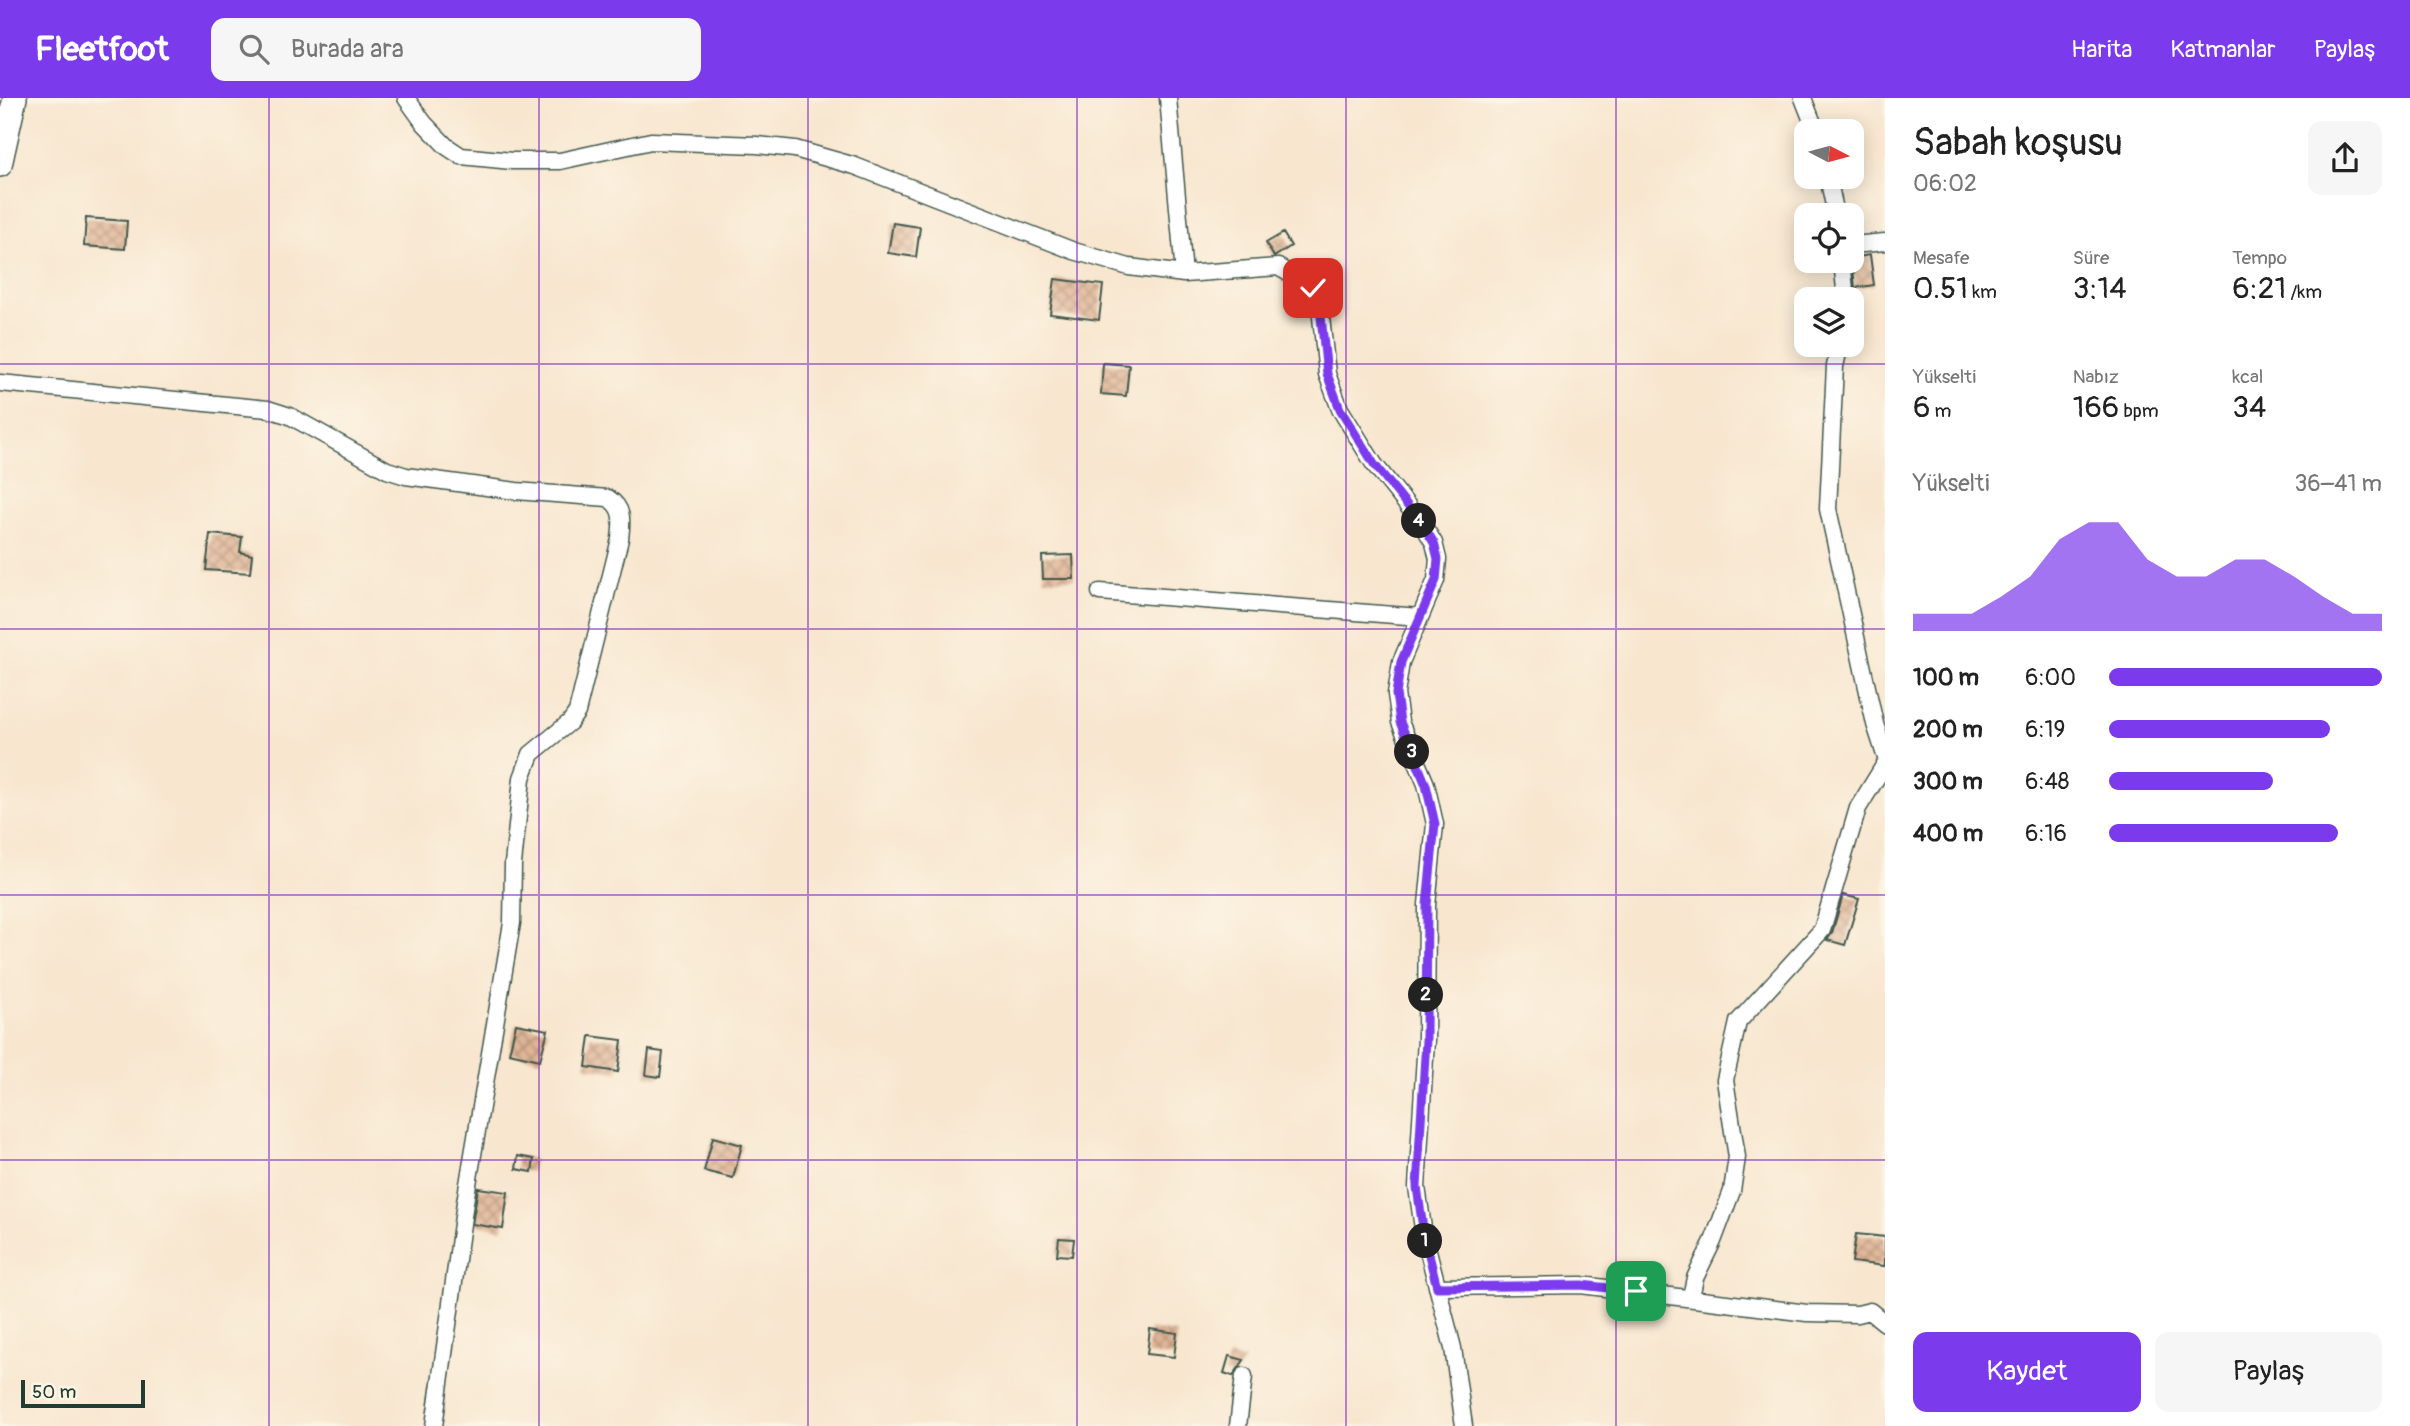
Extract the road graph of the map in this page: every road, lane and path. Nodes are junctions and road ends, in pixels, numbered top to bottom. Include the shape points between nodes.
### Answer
1 (405, 98) edge
2 (1168, 98) edge
3 (1803, 98) edge
4 (10, 101) edge
5 (1811, 119) edge
6 (0, 165) edge
7 (1885, 242) edge
8 (1864, 244) edge
9 (1184, 274) junction
10 (1837, 357) edge
11 (0, 383) edge
12 (1100, 592) dead end
13 (1420, 617) junction
14 (1885, 755) edge
15 (1885, 764) edge
16 (1437, 1287) junction
17 (1691, 1297) junction
18 (1885, 1323) edge
19 (1244, 1376) dead end
20 (434, 1426) edge
21 (1238, 1426) edge
22 (1464, 1426) edge

1 - 9 street via 446,146 461,156 560,161 651,141 795,149 856,166 1074,251 1129,267
2 - 9 street
3 - 5 street
4 - 6 street
7 - 8 street
9 - 13 street via 1278,267 1313,288 1320,307 1327,374 1340,409 1374,464 1434,543 1436,580
10 - 14 street via 1828,509
11 - 20 street via 268,409 290,416 387,470 516,491 608,498 622,515 577,712 531,754 522,778 512,923 465,1202
12 - 13 street
13 - 16 street via 1401,662 1396,694 1400,722 1426,785 1435,824 1427,905 1426,1040 1417,1187
15 - 17 street via 1858,808 1822,930 1738,1022 1724,1080 1737,1157 1732,1191
16 - 17 street via 1581,1285
16 - 22 street via 1453,1348
17 - 18 street via 1807,1313 1870,1311
19 - 21 street

